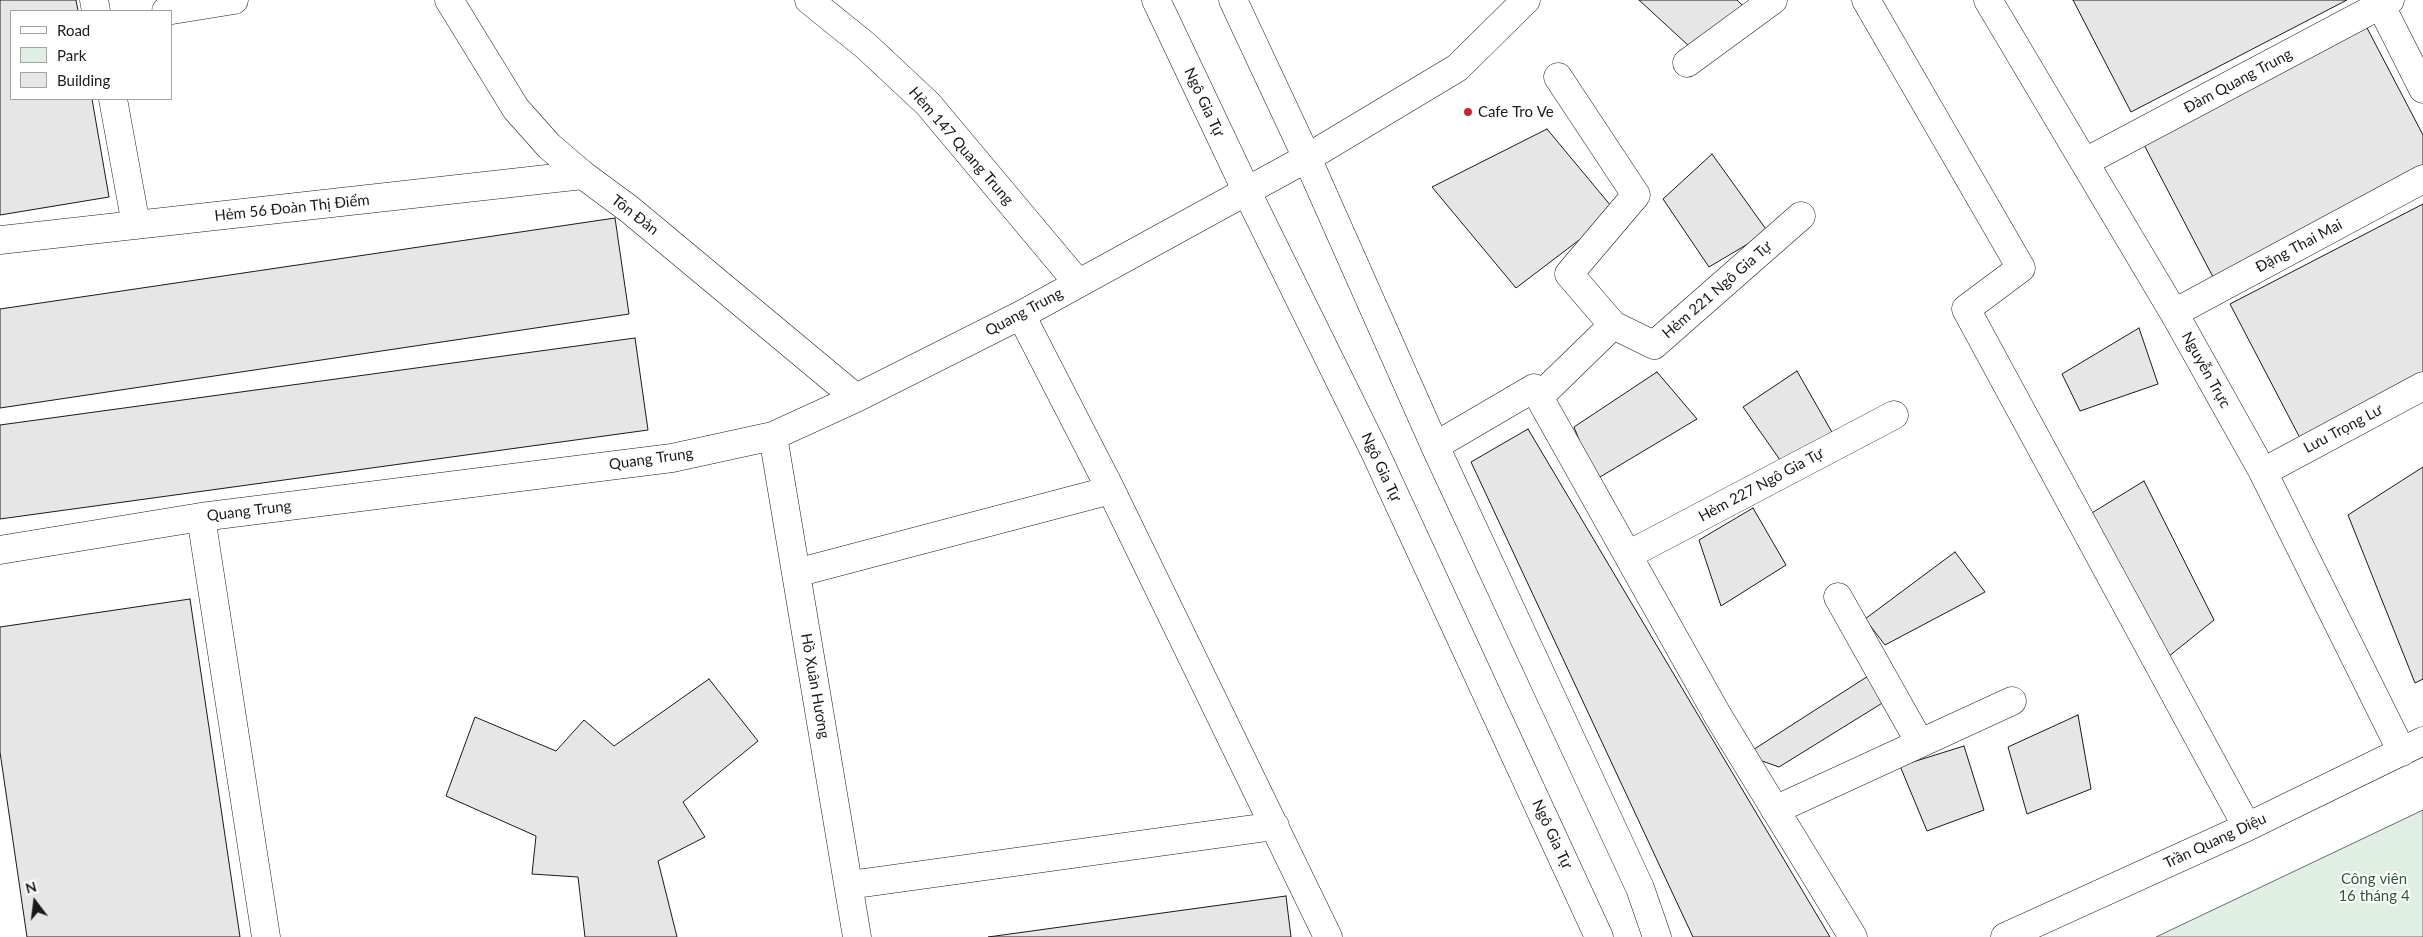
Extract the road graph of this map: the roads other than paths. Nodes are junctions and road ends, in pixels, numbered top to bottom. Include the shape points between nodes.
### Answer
1 (234, 0) edge
2 (449, 0) edge
3 (810, 0) edge
4 (1156, 0) edge
5 (1233, 0) edge
6 (1526, 0) edge
7 (1773, 0) edge
8 (1866, 0) edge
9 (1988, 0) edge
10 (2383, 2) edge
11 (172, 10) edge
12 (1687, 63) dead end
13 (1558, 77) dead end
14 (2423, 89) edge
15 (112, 100) edge
16 (1307, 158) junction
17 (2085, 162) junction
18 (583, 175) junction
19 (2423, 179) edge
20 (1247, 192) junction
21 (1801, 216) dead end
22 (136, 225) junction
23 (0, 240) edge
24 (1078, 283) junction
25 (2174, 314) junction
26 (1021, 315) junction
27 (1613, 325) junction
28 (2423, 386) edge
29 (1539, 397) junction
30 (856, 398) junction
31 (1894, 414) dead end
32 (773, 436) junction
33 (1435, 446) junction
34 (2263, 472) junction
35 (1111, 490) junction
36 (201, 517) junction
37 (0, 550) edge
38 (1628, 556) junction
39 (796, 573) junction
40 (1838, 597) dead end
41 (2012, 701) dead end
42 (1920, 744) junction
43 (2412, 747) edge
44 (1775, 810) junction
45 (1276, 826) junction
46 (2247, 827) junction
47 (849, 885) junction
48 (266, 937) edge
49 (857, 937) edge
50 (1328, 937) edge
51 (1599, 937) edge
52 (1658, 937) edge
53 (1853, 937) edge
54 (2005, 937) edge

1 - 11 street
2 - 18 street, Tôn Đản via 516,109 549,146
3 - 24 street, Hẻm 147 Quang Trung via 866,46 928,104
4 - 20 street, Ngô Gia Tự
5 - 16 street
6 - 16 street, Quang Trung via 1457,68
7 - 12 street
8 - 46 street via 2021,268 1966,308
9 - 17 street, Nguyễn Trực
10 - 14 street
10 - 17 street, Đàm Quang Trung
13 - 27 street via 1636,195 1569,274
15 - 22 street
16 - 20 street, Quang Trung
16 - 33 street
17 - 25 street, Nguyễn Trực
18 - 22 street, Hẻm 56 Đoàn Thị Điểm
18 - 30 street, Tôn Đản via 629,209
19 - 25 street, Đặng Thai Mai
20 - 24 street, Quang Trung
20 - 51 street, Ngô Gia Tự via 1374,450
21 - 27 street, Hẻm 221 Ngô Gia Tự via 1654,345
22 - 23 street, Hẻm 56 Đoàn Thị Điểm
24 - 26 street, Quang Trung
25 - 34 street, Nguyễn Trực
26 - 30 street, Quang Trung
26 - 35 street
27 - 29 street
28 - 34 street, Lưu Trọng Lư
29 - 33 street via 1534,388
29 - 38 street
30 - 32 street, Quang Trung
31 - 38 street, Hẻm 227 Ngô Gia Tự
32 - 36 street, Quang Trung via 672,458
32 - 39 street, Hồ Xuân Hương
33 - 52 street via 1640,888
34 - 43 street, Nguyễn Trực
35 - 39 street
35 - 45 street
36 - 37 street, Quang Trung
36 - 48 street
38 - 44 street
39 - 47 street, Hồ Xuân Hương
40 - 42 street
41 - 42 street
42 - 44 street
43 - 46 street, Trần Quang Diệu
44 - 53 street
45 - 47 street
45 - 50 street
46 - 54 street, Trần Quang Diệu
47 - 49 street, Hồ Xuân Hương

